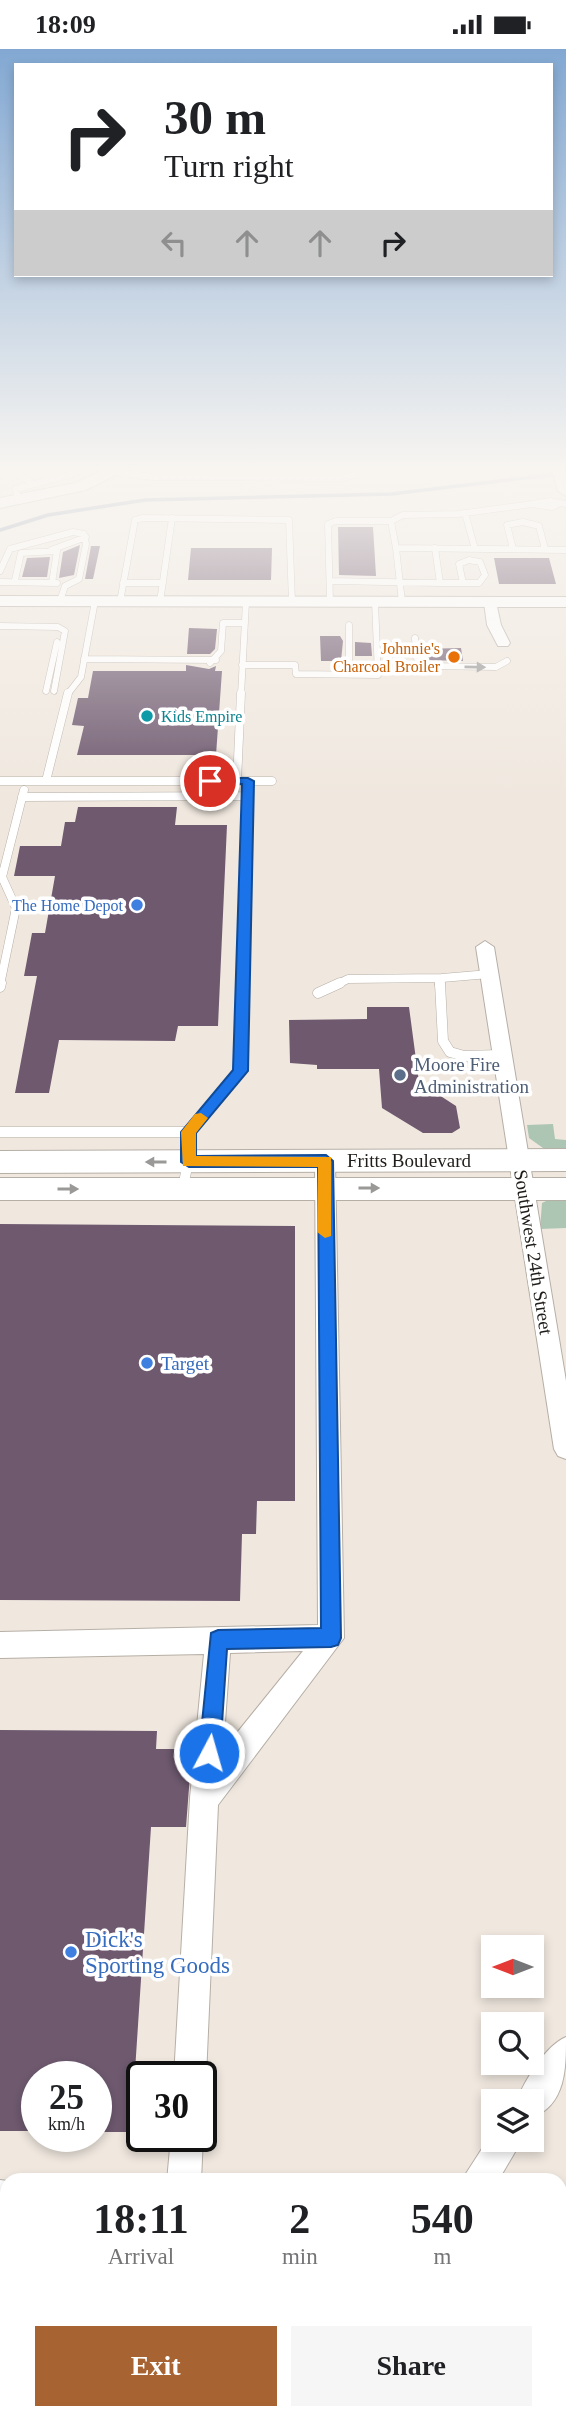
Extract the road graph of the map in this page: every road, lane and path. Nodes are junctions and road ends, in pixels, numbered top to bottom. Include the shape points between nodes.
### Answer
1 (16, 577) edge
2 (58, 577) edge
3 (79, 577) edge
4 (124, 577) edge
5 (164, 577) edge
6 (291, 577) edge
7 (331, 577) edge
8 (399, 577) edge
9 (439, 577) edge
10 (462, 577) edge
11 (484, 577) edge
12 (15, 580) junction
13 (0, 582) edge
14 (331, 582) junction
15 (400, 582) junction
16 (163, 583) junction
17 (440, 583) junction
18 (463, 583) junction
19 (58, 590) junction
20 (121, 592) junction
21 (0, 601) edge
22 (95, 601) junction
23 (160, 602) junction
24 (246, 602) junction
25 (292, 602) junction
26 (330, 602) junction
27 (375, 602) junction
28 (402, 602) junction
29 (490, 602) junction
30 (566, 602) edge
31 (244, 623) junction
32 (349, 625) dead end
33 (0, 628) edge
34 (415, 638) dead end
35 (503, 643) dead end
36 (84, 659) junction
37 (507, 661) dead end
38 (243, 665) junction
39 (330, 674) junction
40 (50, 691) dead end
41 (0, 781) edge
42 (26, 781) junction
43 (46, 781) junction
44 (237, 781) junction
45 (248, 781) junction
46 (272, 781) dead end
47 (248, 796) junction
48 (22, 797) junction
49 (485, 947) dead end
50 (489, 974) junction
51 (442, 978) junction
52 (0, 987) edge
53 (318, 993) dead end
54 (500, 1055) junction
55 (0, 1132) edge
56 (189, 1132) junction
57 (519, 1159) junction
58 (566, 1160) edge
59 (0, 1162) edge
60 (186, 1175) junction
61 (325, 1175) junction
62 (0, 1189) edge
63 (523, 1189) junction
64 (566, 1189) edge
65 (566, 1449) edge
66 (331, 1638) junction
67 (218, 1640) junction
68 (0, 1644) edge
69 (204, 1800) junction
70 (566, 2053) edge
71 (191, 2061) edge
72 (541, 2089) edge
73 (186, 2152) edge
74 (498, 2152) edge
75 (185, 2173) edge
76 (483, 2173) edge

1 - 12 lane
2 - 19 lane
3 - 19 lane
4 - 20 lane
5 - 16 lane
6 - 25 lane
7 - 14 lane
8 - 15 lane
9 - 17 lane
10 - 18 lane
11 - 18 lane via 479,583
12 - 13 lane
12 - 19 lane
14 - 15 lane
14 - 26 lane
15 - 17 lane
15 - 28 lane
16 - 20 lane
16 - 23 lane
17 - 18 lane
19 - 21 street
19 - 22 street
20 - 22 street
20 - 23 street
22 - 36 lane
23 - 24 street
24 - 25 street
24 - 31 lane
25 - 26 street
26 - 27 street
27 - 28 street
27 - 39 lane via 378,675
28 - 29 street
29 - 30 street
29 - 35 street
31 - 36 lane via 223,623 223,648 216,660
31 - 38 lane
32 - 39 lane via 349,667
33 - 40 lane via 58,635
34 -> 37 lane via 416,657 424,666 496,667
36 - 43 lane via 81,677 65,697
38 - 39 lane via 295,665 313,674
38 - 44 lane
41 - 42 lane
42 - 43 lane
42 - 48 lane
43 - 44 lane
44 - 45 lane
45 - 46 lane
45 - 47 lane
47 - 48 lane
47 - 56 lane via 240,1071
48 - 52 lane via 2,877 16,908
49 - 50 street, Southwest 24th Street
50 - 51 lane
50 - 54 street, Southwest 24th Street
51 - 53 lane via 348,979
51 - 54 lane via 443,1041 450,1052
54 - 57 street, Southwest 24th Street
55 - 56 lane
56 - 60 lane
57 - 58 street, Fritts Boulevard
57 - 61 street, Fritts Boulevard
57 - 63 street, Southwest 24th Street
60 -> 59 street, Fritts Boulevard
60 - 61 street, Fritts Boulevard
62 -> 60 street, Fritts Boulevard
61 -> 63 street, Fritts Boulevard
61 - 66 street
63 - 64 street, Fritts Boulevard
63 - 65 street, Southwest 24th Street
66 - 67 street
66 - 69 street
67 - 68 street
67 - 69 street
69 - 71 street
70 - 72 street
73 - 75 street
74 - 76 street

